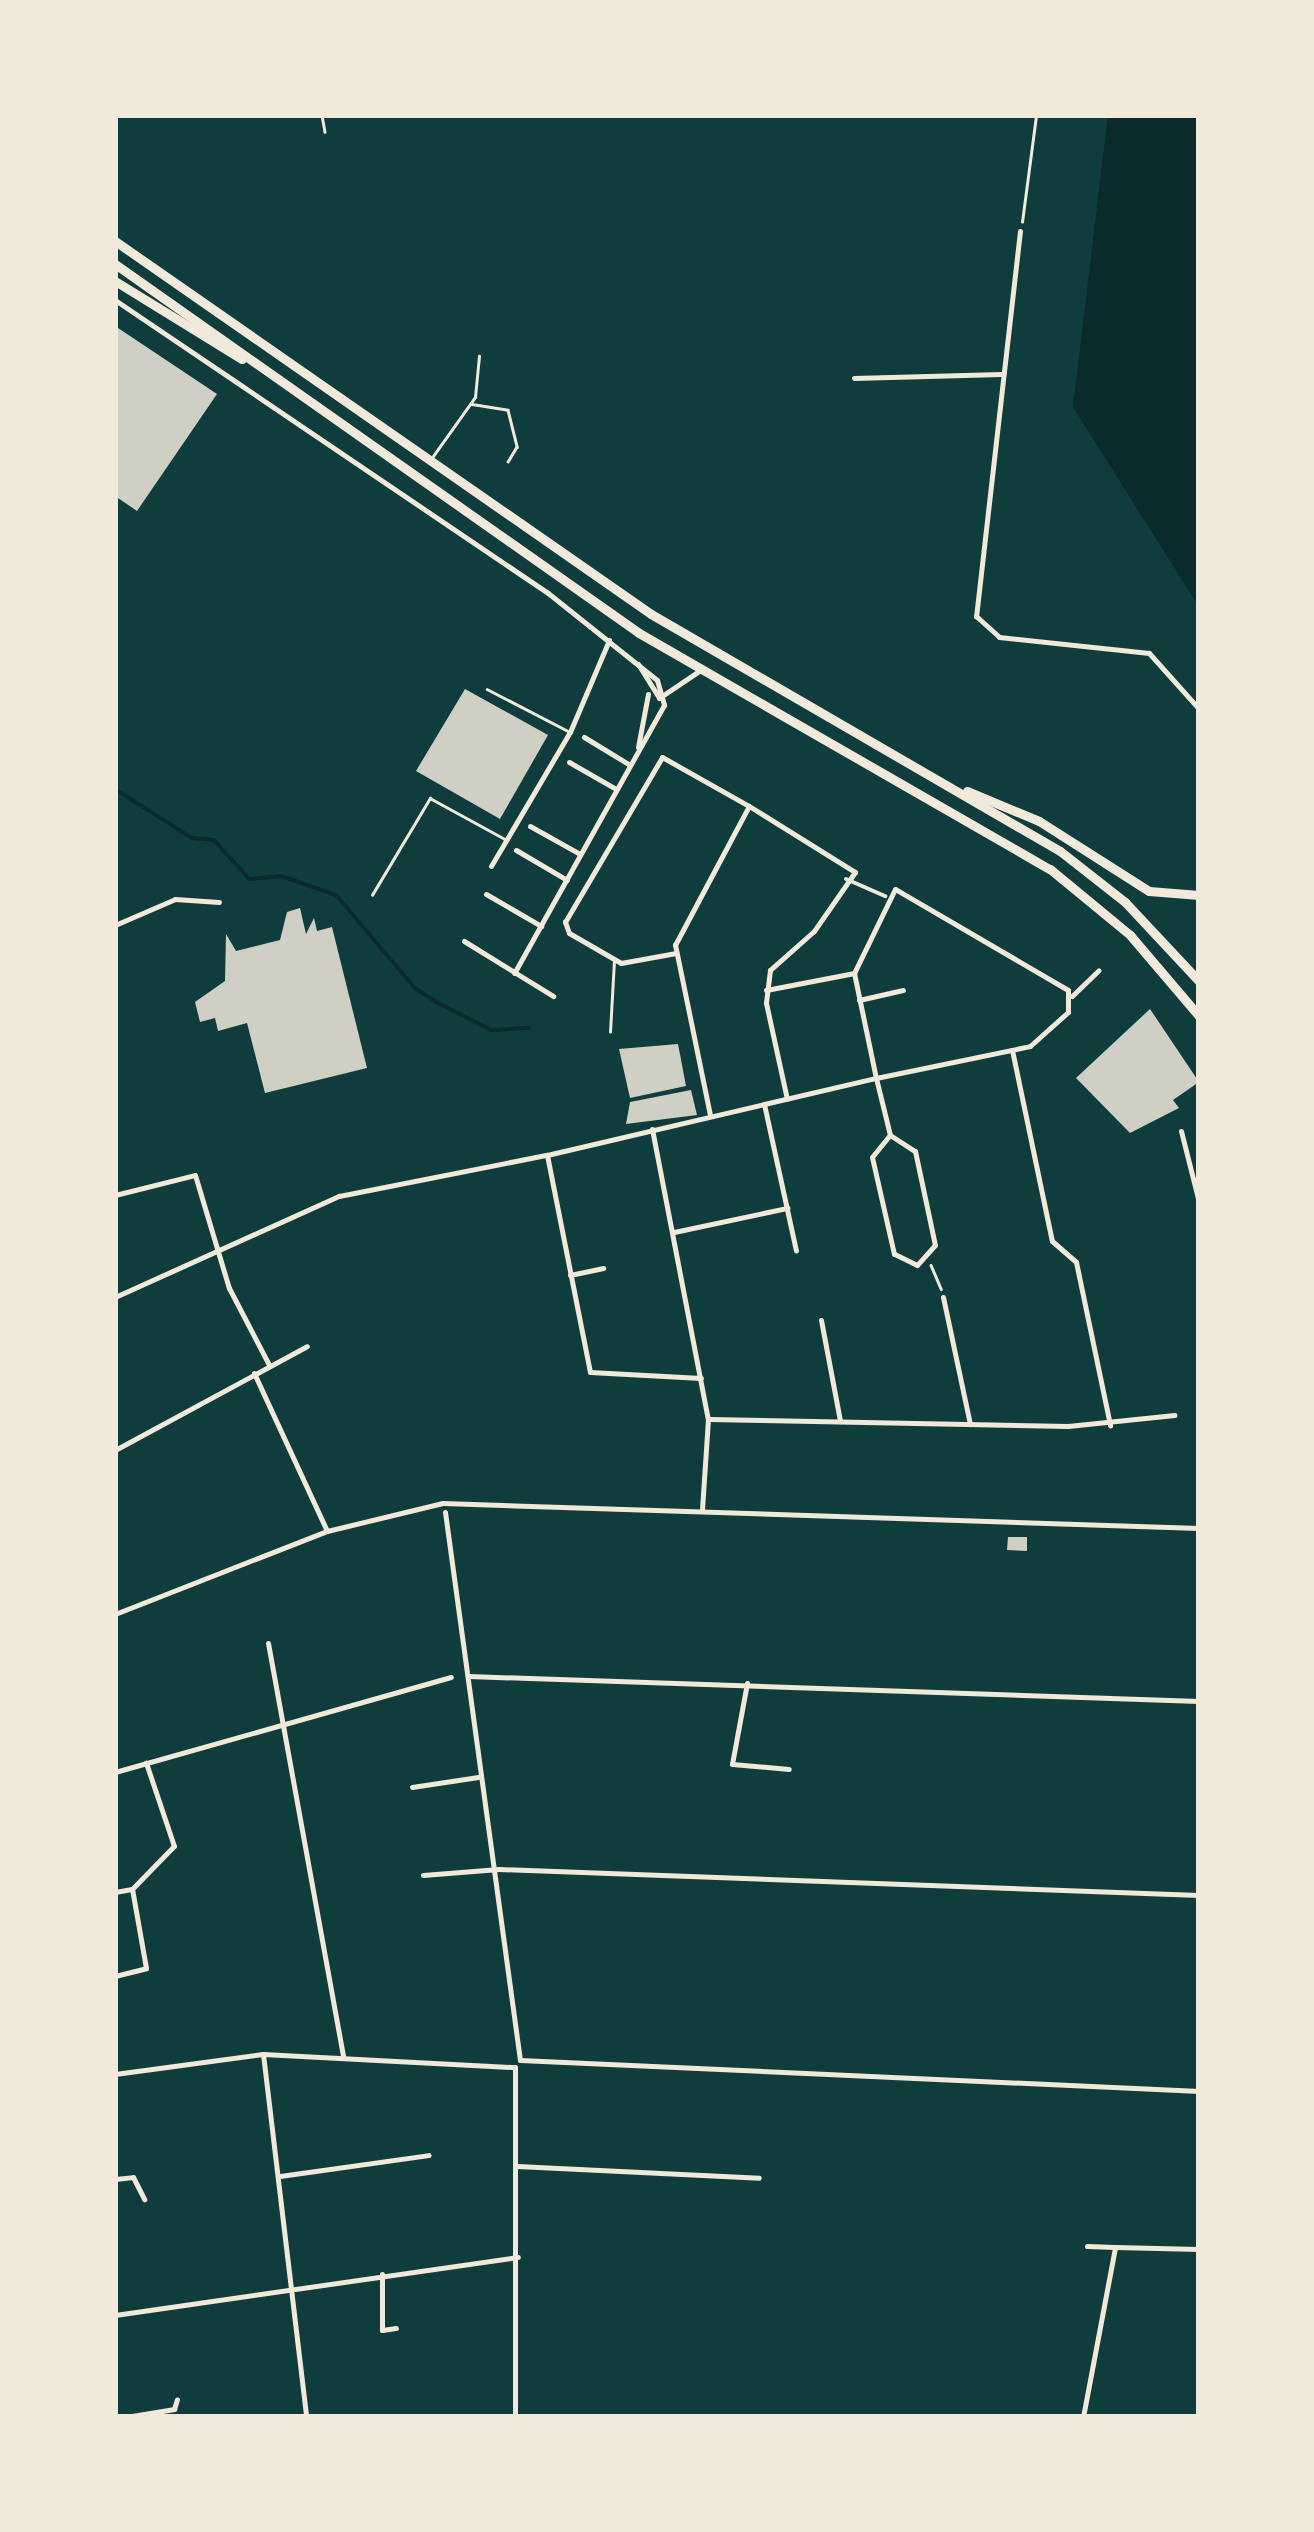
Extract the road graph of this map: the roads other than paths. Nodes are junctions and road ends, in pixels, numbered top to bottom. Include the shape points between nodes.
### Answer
1 (1020, 231) road end
2 (118, 242) edge
3 (115, 264) edge
4 (115, 281) edge
5 (115, 300) edge
6 (479, 356) dead end
7 (258, 366) junction
8 (1001, 374) junction
9 (854, 378) dead end
10 (468, 405) junction
11 (431, 460) junction
12 (508, 462) dead end
13 (609, 640) junction
14 (638, 664) junction
15 (699, 671) junction
16 (487, 689) dead end
17 (648, 694) junction
18 (664, 698) junction
19 (1199, 709) edge
20 (570, 732) junction
21 (584, 737) dead end
22 (638, 747) junction
23 (569, 762) dead end
24 (630, 764) junction
25 (616, 789) junction
26 (959, 790) junction
27 (748, 806) junction
28 (530, 826) dead end
29 (506, 840) junction
30 (516, 850) dead end
31 (580, 854) junction
32 (491, 866) dead end
33 (846, 879) junction
34 (567, 880) junction
35 (486, 894) dead end
36 (372, 895) dead end
37 (1199, 895) edge
38 (886, 896) junction
39 (219, 902) dead end
40 (115, 925) edge
41 (541, 926) junction
42 (464, 941) dead end
43 (676, 953) junction
44 (614, 960) junction
45 (1099, 970) dead end
46 (514, 973) junction
47 (854, 973) junction
48 (1199, 981) edge
49 (766, 990) junction
50 (903, 990) dead end
51 (553, 996) dead end
52 (1072, 996) junction
53 (858, 1000) junction
54 (1199, 1016) edge
55 (610, 1032) dead end
56 (1012, 1050) junction
57 (876, 1078) junction
58 (787, 1099) junction
59 (764, 1104) junction
60 (710, 1116) junction
61 (652, 1129) junction
62 (1181, 1131) dead end
63 (890, 1136) junction
64 (547, 1155) junction
65 (115, 1195) edge
66 (1199, 1202) edge
67 (787, 1208) junction
68 (674, 1232) junction
69 (217, 1245) junction
70 (796, 1251) dead end
71 (604, 1268) dead end
72 (570, 1275) junction
73 (115, 1297) edge
74 (943, 1298) road end
75 (820, 1320) dead end
76 (307, 1346) dead end
77 (270, 1365) junction
78 (254, 1373) junction
79 (701, 1378) junction
80 (1174, 1415) dead end
81 (708, 1419) junction
82 (840, 1421) junction
83 (970, 1424) junction
84 (1110, 1425) junction
85 (115, 1450) edge
86 (702, 1510) junction
87 (444, 1512) dead end
88 (1199, 1528) edge
89 (327, 1531) junction
90 (115, 1614) edge
91 (268, 1643) dead end
92 (467, 1676) junction
93 (451, 1678) joint
94 (747, 1684) junction
95 (1199, 1702) edge
96 (286, 1720) junction
97 (146, 1763) junction
98 (789, 1769) dead end
99 (115, 1772) edge
100 (480, 1777) junction
101 (412, 1787) dead end
102 (492, 1868) junction
103 (423, 1875) dead end
104 (132, 1889) junction
105 (115, 1892) edge
106 (1199, 1895) edge
107 (115, 1976) edge
108 (264, 2054) junction
109 (343, 2057) junction
110 (518, 2064) junction
111 (115, 2074) edge
112 (1199, 2091) edge
113 (430, 2156) dead end
114 (517, 2166) junction
115 (280, 2176) junction
116 (760, 2178) dead end
117 (115, 2179) edge
118 (144, 2199) dead end
119 (1087, 2246) dead end
120 (1115, 2248) junction
121 (1199, 2249) edge
122 (518, 2257) junction
123 (382, 2274) junction
124 (294, 2288) junction
125 (115, 2316) edge
126 (396, 2328) dead end
127 (176, 2400) dead end
128 (126, 2417) edge
129 (306, 2417) edge
130 (515, 2417) edge
131 (1083, 2417) edge

1 - 8 street
2 - 11 highway
3 - 7 highway
4 - 7 highway
5 - 13 street
6 - 10 lane
7 - 15 highway
8 - 9 street
8 - 19 street via 974,598 981,625 1008,639 1149,653
10 - 11 lane
10 - 12 lane via 508,410 517,447
11 - 26 highway via 705,648
13 - 14 street
13 - 20 street
14 - 17 street
14 - 18 street
15 - 18 street
15 - 54 highway via 1050,869 1130,935
16 - 20 lane
17 - 18 street
17 - 22 street
18 - 22 street
20 - 29 street
21 - 24 street
22 - 24 street
23 - 25 street
24 - 25 street
25 - 31 street
26 - 37 highway via 1022,812 1150,891
26 - 48 highway via 1092,874
27 - 33 street via 854,866
27 - 43 street
27 - 44 street via 659,759 566,922
28 - 31 street
29 - 32 street
29 - 36 lane via 430,798
30 - 34 street
31 - 34 street
33 - 38 street
33 - 49 street via 814,931 775,962
34 - 41 street
35 - 41 street
38 - 47 street
38 - 52 street via 895,889 914,898
39 - 40 street via 176,899
41 - 46 street
42 - 46 street
43 - 44 street
43 - 60 street
44 - 55 lane
45 - 52 street
46 - 51 street
47 - 49 street
47 - 53 street
49 - 58 street
50 - 53 street
52 - 56 street via 1043,1037
53 - 57 street
56 - 57 street
56 - 84 street via 1052,1240 1076,1262
57 - 58 street
57 - 63 street
58 - 59 street
59 - 60 street
59 - 67 street
60 - 61 street
61 - 64 street
61 - 68 street
62 - 66 street
63 - 63 street via 915,1151 934,1245 926,1261 911,1266 894,1254 872,1152
64 - 69 street via 339,1196
64 - 72 street
65 - 69 street via 192,1171
67 - 68 street
67 - 70 street
68 - 79 street
69 - 73 street
69 - 77 street via 238,1313
71 - 72 street
72 - 79 street via 590,1372
74 - 83 street
75 - 82 street
76 - 77 street
77 - 78 street
78 - 85 street
78 - 89 street
79 - 81 street
80 - 84 street
81 - 82 street
81 - 86 street
82 - 83 street
83 - 84 street
86 - 88 street
86 - 89 street via 443,1503
87 - 92 street
89 - 90 street
91 - 96 street
92 - 93 lane
92 - 94 street
92 - 100 street
93 - 96 street
94 - 95 street
94 - 98 street via 732,1764
96 - 97 street
96 - 109 street
97 - 99 street
97 - 104 street via 174,1846
100 - 101 street
100 - 102 street
102 - 103 street
102 - 106 street
102 - 110 street
104 - 105 street
104 - 107 street via 146,1965
108 - 109 street
108 - 111 street
108 - 115 street
109 - 110 street
110 - 112 street
110 - 114 street
113 - 115 street
114 - 116 street
114 - 122 street
115 - 124 street
117 - 118 street via 133,2178
119 - 120 street
120 - 121 street
120 - 131 street
122 - 123 street
122 - 130 street
123 - 124 street
123 - 126 street via 382,2330
124 - 125 street
124 - 129 street
127 - 128 street via 174,2409

